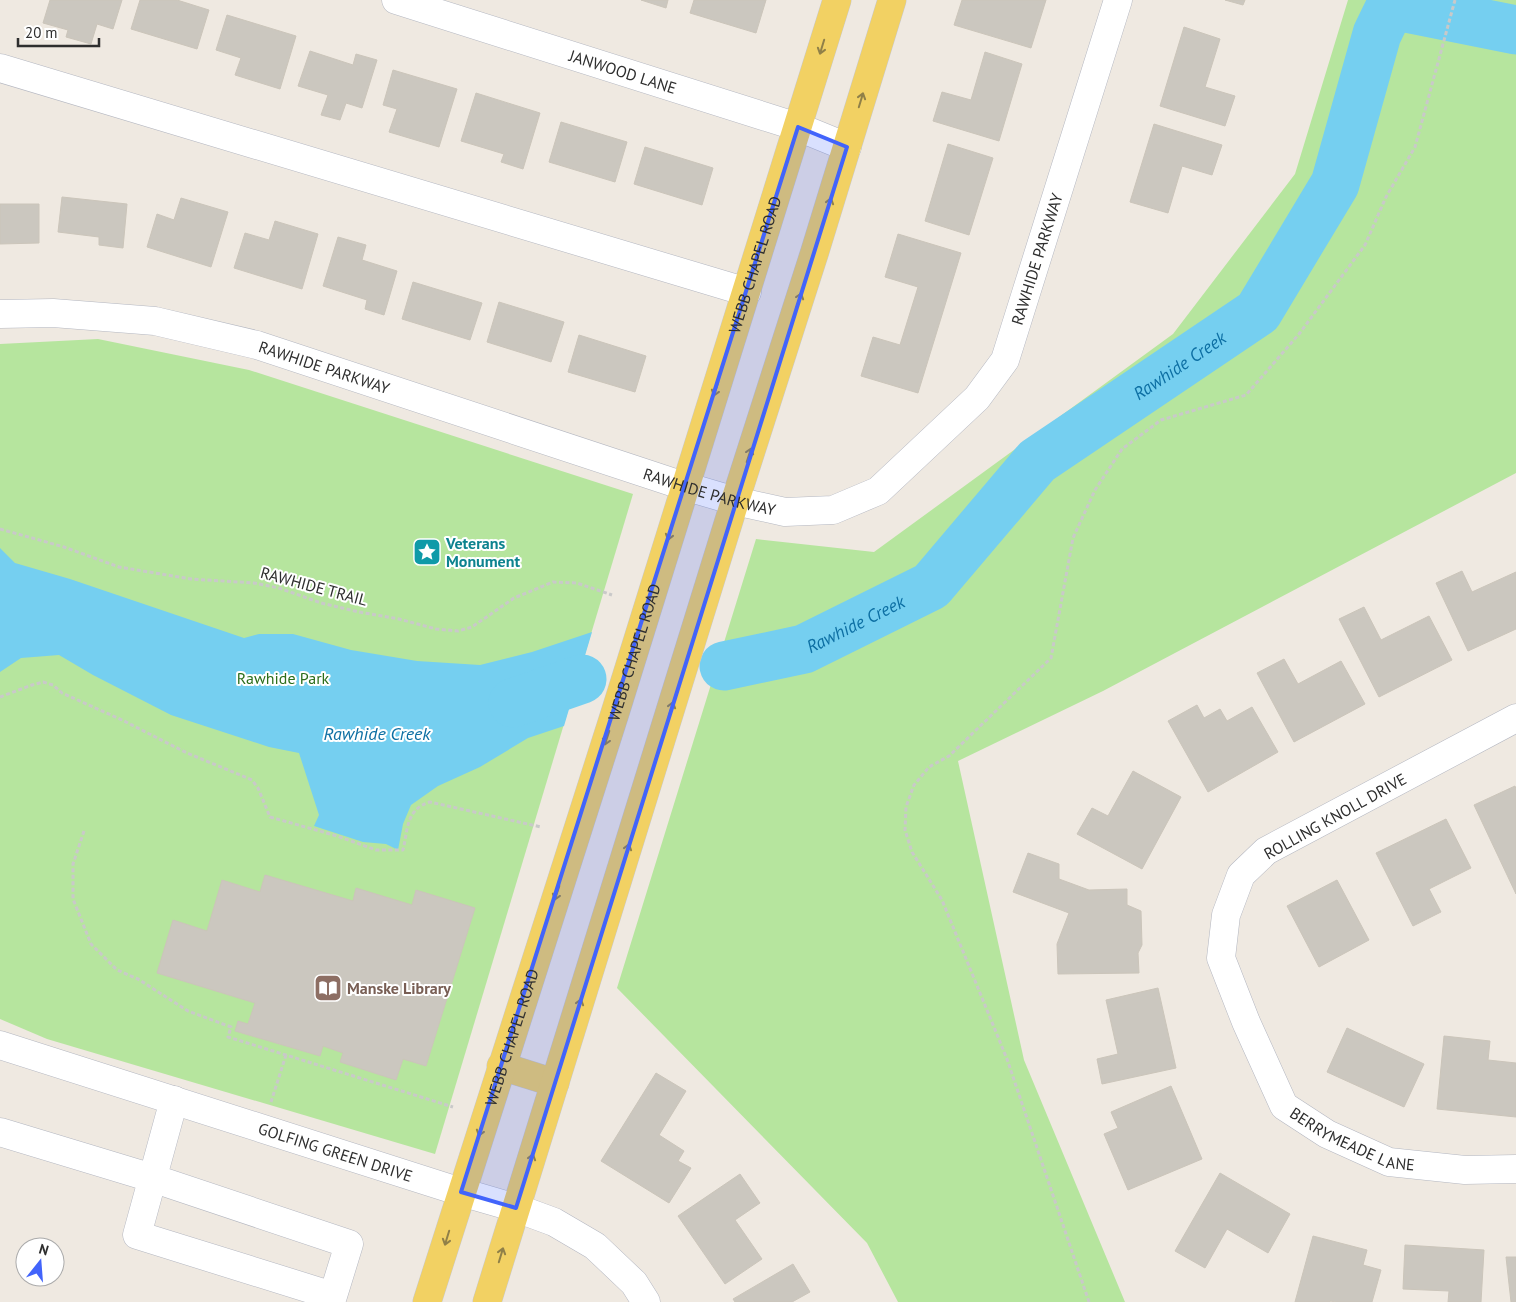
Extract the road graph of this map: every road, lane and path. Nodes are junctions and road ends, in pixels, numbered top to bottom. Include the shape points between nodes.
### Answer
1 (396, 0) edge
2 (837, 0) edge
3 (892, 0) edge
4 (1118, 0) edge
5 (1455, 0) edge
6 (0, 68) edge
7 (798, 127) junction
8 (846, 147) junction
9 (747, 292) junction
10 (0, 314) edge
11 (684, 486) junction
12 (734, 501) junction
13 (0, 529) edge
14 (612, 595) dead end
15 (0, 697) edge
16 (1516, 718) edge
17 (541, 827) dead end
18 (84, 831) dead end
19 (1246, 1022) joint
20 (0, 1044) edge
21 (286, 1055) junction
22 (501, 1066) junction
23 (555, 1083) junction
24 (174, 1100) junction
25 (271, 1102) dead end
26 (453, 1107) dead end
27 (0, 1132) edge
28 (1516, 1169) edge
29 (152, 1178) junction
30 (461, 1192) junction
31 (516, 1208) junction
32 (427, 1302) edge
33 (487, 1302) edge
34 (646, 1302) edge
35 (1089, 1302) edge

1 - 7 street, JANWOOD LANE
2 -> 7 main road, WEBB CHAPEL ROAD
8 -> 3 main road
4 - 12 street, RAWHIDE PARKWAY via 1005,360 977,398 878,491 833,510 785,512
5 - 35 path via 1415,146 1386,197 1365,245 1299,334 1246,395 1161,420 1122,448 1095,490 1073,538 1051,658 949,756 929,767 914,785 906,807 905,830 912,852 942,900 1008,1059
6 - 9 street
7 - 8 street, JANWOOD LANE
7 - 9 main road, WEBB CHAPEL ROAD
12 -> 8 main road
9 -> 11 main road, WEBB CHAPEL ROAD
10 - 11 street, RAWHIDE PARKWAY via 53,313 155,321 257,345
11 - 12 street, RAWHIDE PARKWAY
11 -> 22 main road, WEBB CHAPEL ROAD via 615,713
23 -> 12 main road
13 - 14 path, RAWHIDE TRAIL via 119,567 191,579 254,583 321,603 436,629 458,631 472,627 514,598 553,582 577,583
15 - 17 path via 43,682 53,685 62,693 187,753 252,780 270,817 376,850 402,850 411,814 419,805 430,802
16 - 19 street, ROLLING KNOLL DRIVE via 1266,851 1241,875 1226,915 1222,958
18 - 21 path via 72,864 73,899 91,944 117,970 138,979 188,1011 231,1027 228,1037
19 - 28 street, BERRYMEADE LANE via 1284,1106 1327,1134 1389,1162 1465,1170
20 - 24 street, GOLFING GREEN DRIVE
21 - 25 path
21 - 26 path
22 - 23 main road
22 -> 30 main road, WEBB CHAPEL ROAD
31 -> 23 main road
24 - 29 street
24 - 30 street, GOLFING GREEN DRIVE
27 - 29 street
29 - 29 street via 137,1235 333,1296 349,1244
30 - 31 street, GOLFING GREEN DRIVE
30 -> 32 main road, WEBB CHAPEL ROAD
33 -> 31 main road
31 - 34 street, GOLFING GREEN DRIVE via 554,1222 595,1246 634,1283

